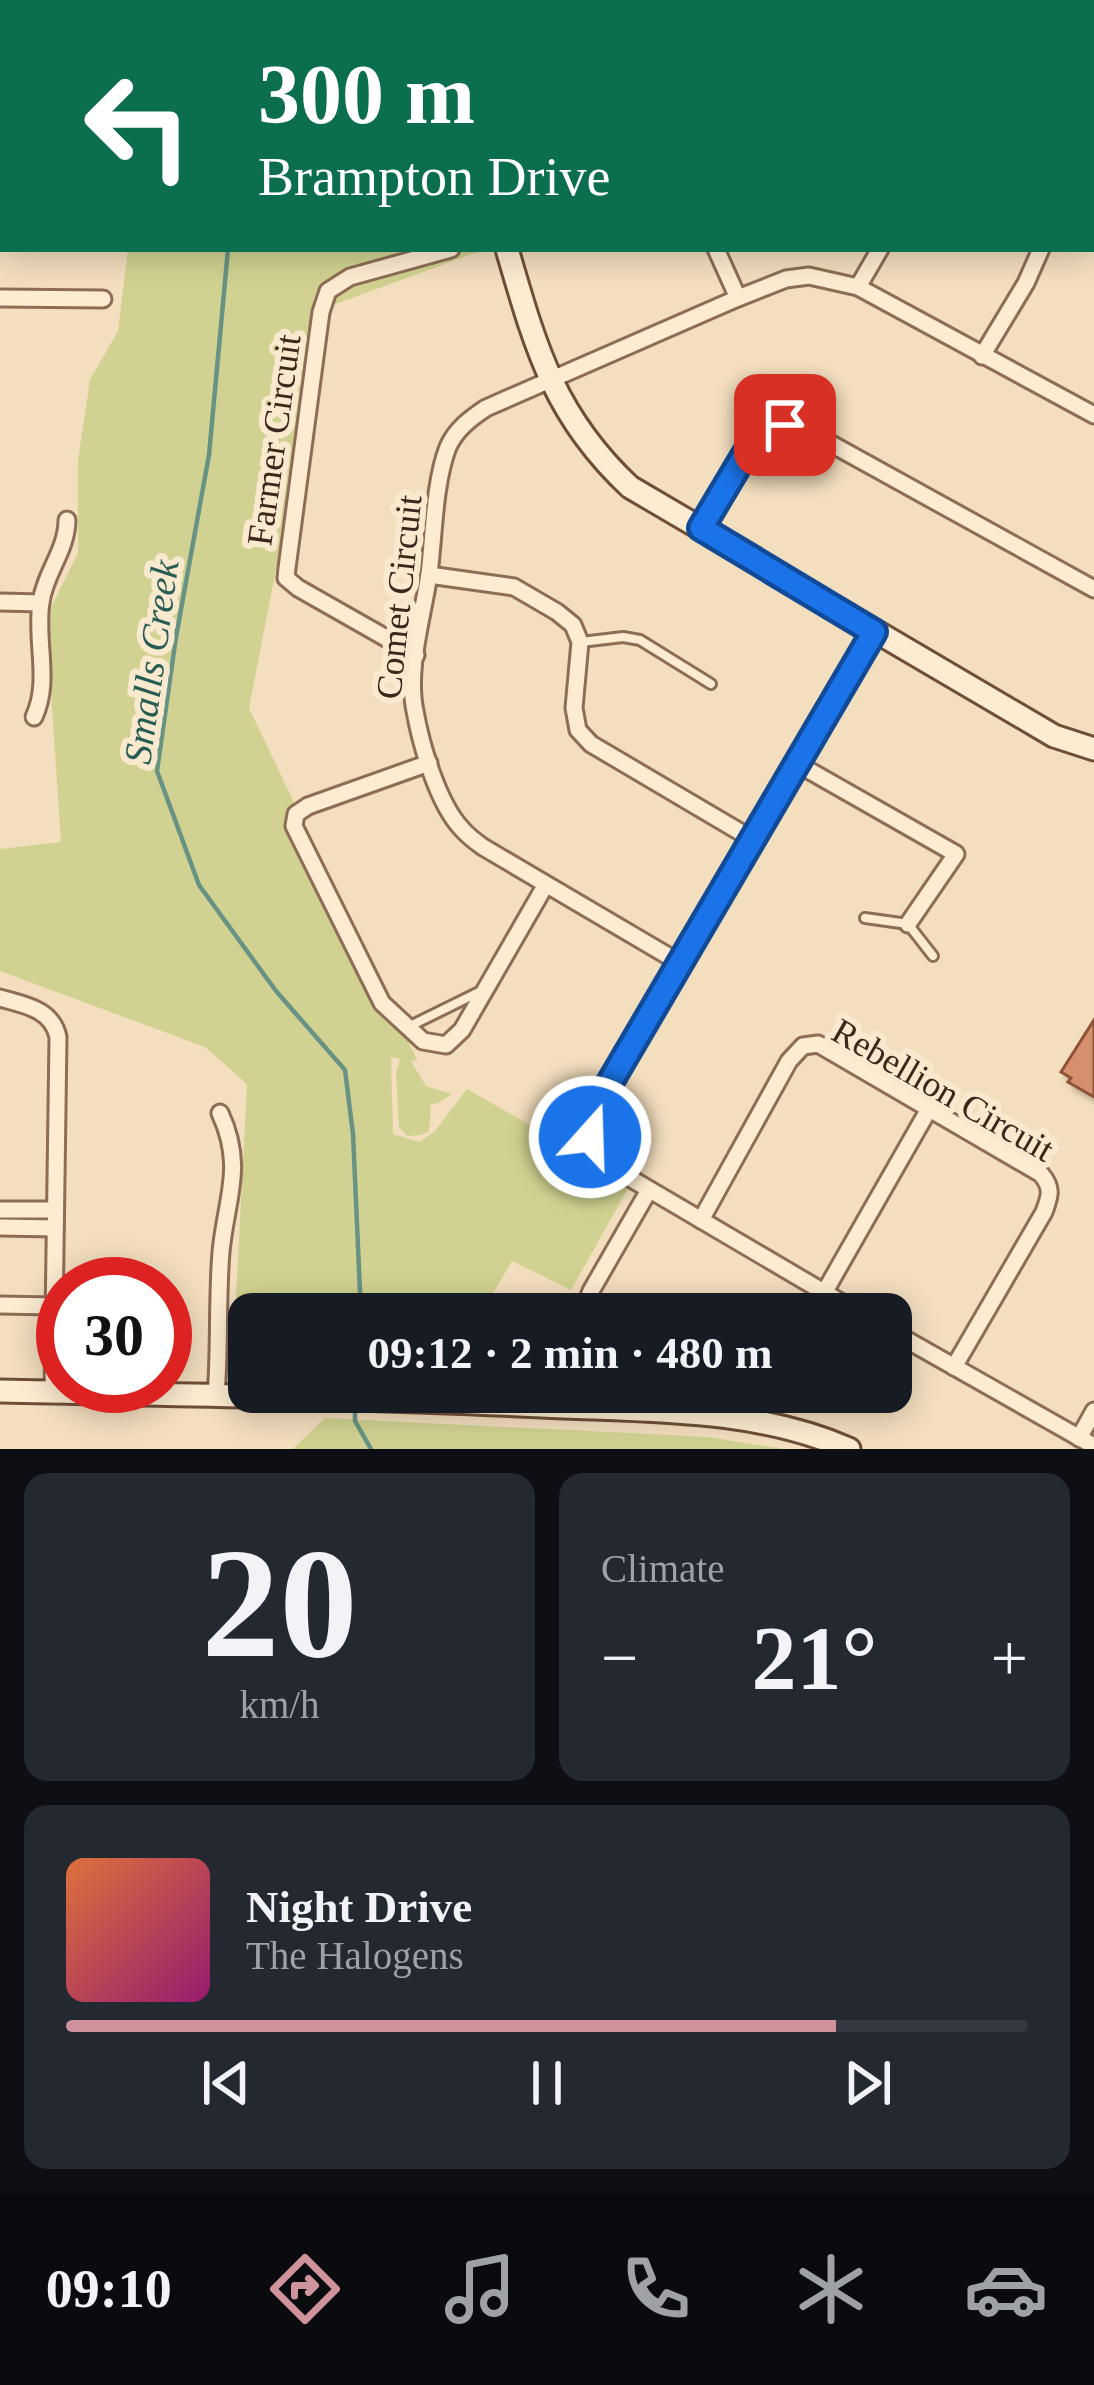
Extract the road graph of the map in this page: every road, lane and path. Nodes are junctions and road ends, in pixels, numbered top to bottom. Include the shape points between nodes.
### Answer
1 (440, 252) edge
2 (508, 252) edge
3 (717, 252) edge
4 (878, 252) edge
5 (1040, 252) edge
6 (858, 286) junction
7 (0, 298) edge
8 (103, 298) dead end
9 (738, 298) junction
10 (982, 356) junction
11 (550, 381) junction
12 (1094, 415) edge
13 (67, 520) dead end
14 (701, 528) junction
15 (429, 575) junction
16 (1094, 589) edge
17 (0, 602) edge
18 (40, 603) junction
19 (874, 632) junction
20 (580, 642) junction
21 (416, 655) junction
22 (710, 684) dead end
23 (34, 717) dead end
24 (1094, 749) edge
25 (429, 763) junction
26 (796, 763) junction
27 (752, 839) junction
28 (545, 886) junction
29 (866, 918) dead end
30 (908, 924) junction
31 (932, 956) dead end
32 (680, 963) junction
33 (485, 989) junction
34 (0, 998) edge
35 (406, 1028) junction
36 (929, 1109) junction
37 (220, 1113) dead end
38 (649, 1190) junction
39 (0, 1210) edge
40 (55, 1210) junction
41 (701, 1220) junction
42 (0, 1227) edge
43 (55, 1228) junction
44 (54, 1257) edge
45 (590, 1293) edge
46 (824, 1293) joint
47 (0, 1305) edge
48 (36, 1306) edge
49 (912, 1343) edge
50 (954, 1367) junction
51 (0, 1391) edge
52 (36, 1392) edge
53 (192, 1395) edge
54 (217, 1396) junction
55 (1094, 1411) edge
56 (1086, 1442) edge
57 (850, 1449) edge

1 - 21 street, Farmer Circuit via 328,290 286,578
2 - 11 main road
3 - 9 street
4 - 6 street
5 - 10 street
6 - 9 street, Comet Circuit via 809,276
6 - 10 street
7 - 8 street
9 - 11 street, Comet Circuit
10 - 12 street
11 - 14 main road via 610,468
11 - 15 street, Comet Circuit via 486,408 448,446
13 - 18 street
14 - 16 street via 753,441 785,425
14 - 19 main road
15 - 20 street via 514,587 573,625
15 - 21 street, Comet Circuit
17 - 18 street
18 - 23 street via 41,700
19 - 24 main road via 1054,736
19 - 26 street
20 - 22 lane via 640,640
20 - 27 street via 578,730
21 - 25 street, Comet Circuit via 413,706
25 - 28 street, Comet Circuit via 459,827
25 - 35 street via 308,806 293,826 382,1003
26 - 27 street
26 - 30 street via 956,854
27 - 32 street
28 - 32 street, Comet Circuit
28 - 33 street
29 - 30 lane
30 - 31 lane
32 - 38 street via 590,1124 602,1159
33 - 35 lane
33 - 35 street via 446,1045
34 - 40 street via 43,1012 57,1028
36 - 41 street, Rebellion Circuit via 818,1044 803,1046
36 - 46 street
36 - 50 street, Rebellion Circuit via 1049,1184 1044,1212
37 - 54 street via 233,1164
38 - 41 street
38 - 45 street
39 - 40 street
40 - 43 street
41 - 46 street
42 - 43 street
43 - 44 street
47 - 48 street
49 - 50 street
50 - 56 street
51 - 52 main road
53 - 54 main road
54 - 57 main road via 713,1415
55 - 56 street

